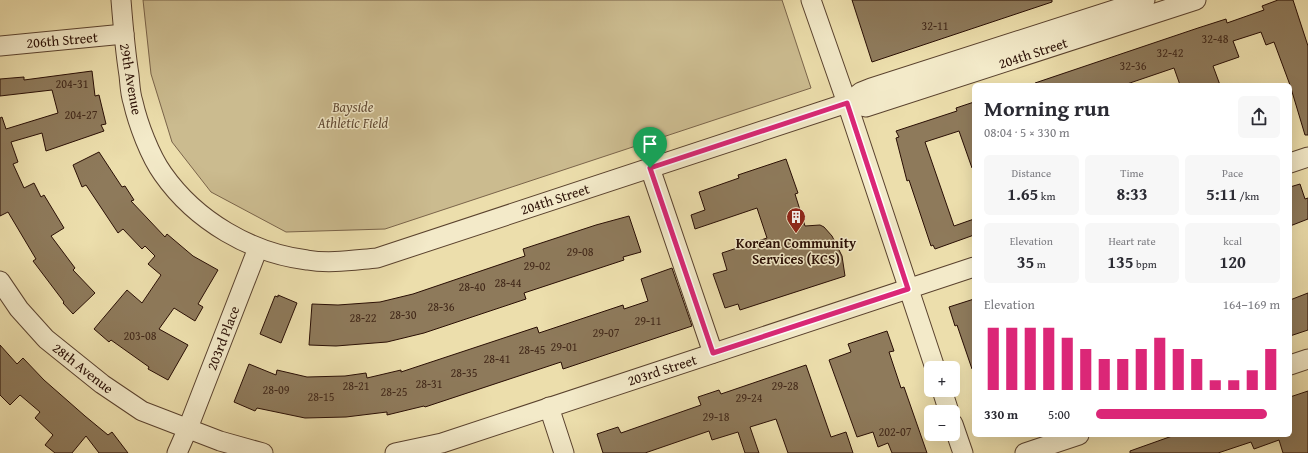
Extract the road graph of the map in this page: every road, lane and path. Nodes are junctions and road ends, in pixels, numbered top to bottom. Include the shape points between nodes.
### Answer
1 (121, 0) edge
2 (811, 0) edge
3 (1145, 0) edge
4 (1196, 0) edge
5 (124, 34) junction
6 (0, 46) edge
7 (847, 103) junction
8 (1308, 157) edge
9 (1292, 162) edge
10 (650, 168) junction
11 (258, 248) junction
12 (972, 268) edge
13 (0, 281) edge
14 (908, 289) junction
15 (713, 353) junction
16 (1308, 360) edge
17 (933, 361) edge
18 (1292, 364) edge
19 (549, 407) junction
20 (188, 428) junction
21 (1074, 437) edge
22 (959, 441) edge
23 (177, 453) edge
24 (263, 453) edge
25 (394, 453) edge
26 (564, 453) edge
27 (963, 453) edge
28 (1025, 453) edge

1 - 5 street, 29th Avenue
2 - 7 street
3 - 7 street, 204th Street via 871,88
4 - 7 street, 204th Street via 866,108
5 - 6 street, 206th Street
5 - 11 street, 29th Avenue via 132,101 145,138 163,174 187,202 217,226
7 - 10 street, 204th Street
7 - 14 street
8 - 9 street
10 - 11 street, 204th Street via 377,258 342,262 308,261
10 - 15 street
11 - 20 street, 203rd Place
12 - 14 street, 203rd Street
13 - 20 street, 28th Avenue via 19,309 46,339 96,380 142,411
14 - 15 street, 203rd Street
14 - 17 street
15 - 19 street, 203rd Street
16 - 18 street
19 - 25 street, 203rd Street via 442,443
19 - 26 street
20 - 23 street
20 - 24 street via 220,441
21 - 28 street
22 - 27 street

